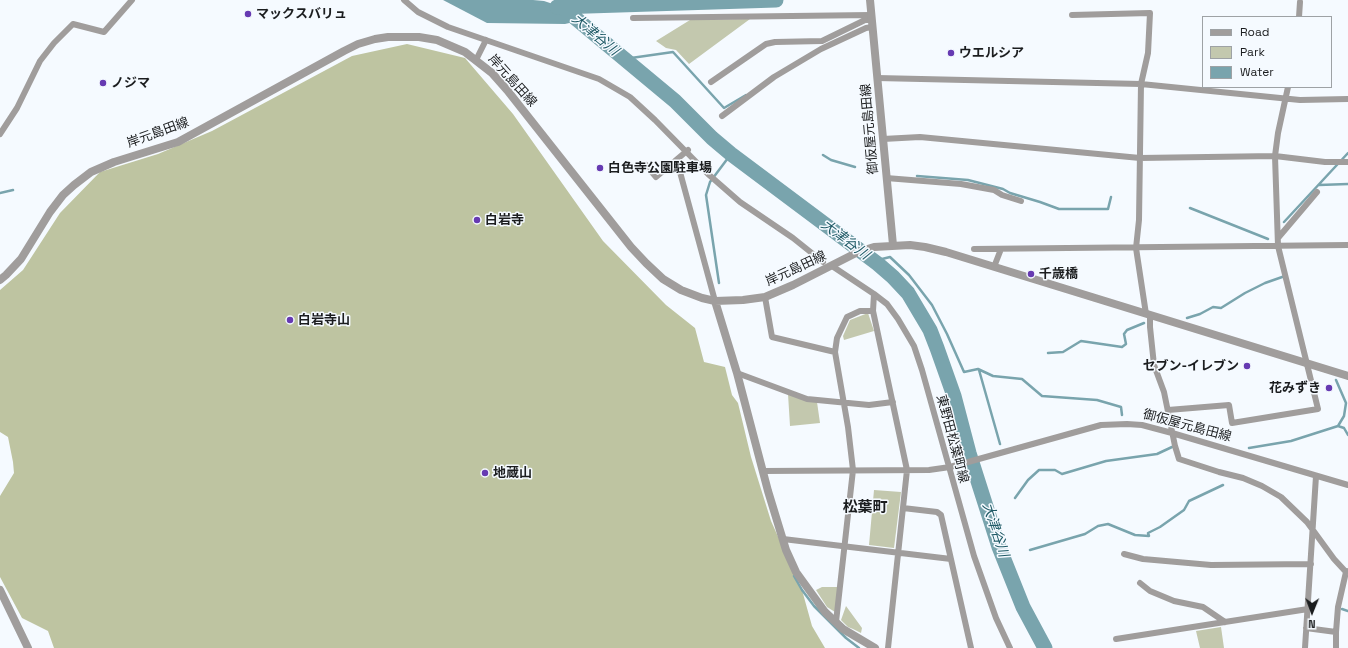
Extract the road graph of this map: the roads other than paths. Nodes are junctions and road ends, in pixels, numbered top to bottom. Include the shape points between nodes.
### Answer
1 (132, 0) edge
2 (404, 0) edge
3 (870, 0) edge
4 (1300, 2) dead end
5 (1072, 15) dead end
6 (1299, 16) edge
7 (633, 18) dead end
8 (872, 18) junction
9 (486, 40) junction
10 (476, 60) junction
11 (878, 78) junction
12 (711, 82) dead end
13 (1141, 84) junction
14 (1288, 88) edge
15 (1285, 98) junction
16 (1348, 99) edge
17 (722, 116) dead end
18 (0, 134) edge
19 (883, 139) junction
20 (687, 151) junction
21 (1275, 156) junction
22 (1140, 158) junction
23 (677, 161) junction
24 (1348, 162) edge
25 (646, 165) dead end
26 (886, 178) junction
27 (1317, 192) dead end
28 (1021, 201) dead end
29 (1278, 238) junction
30 (893, 245) junction
31 (1348, 245) edge
32 (1278, 246) junction
33 (1136, 248) junction
34 (974, 249) dead end
35 (1001, 249) junction
36 (823, 262) dead end
37 (835, 264) junction
38 (994, 267) junction
39 (0, 280) edge
40 (874, 294) junction
41 (765, 296) junction
42 (715, 301) junction
43 (873, 311) junction
44 (1148, 315) junction
45 (835, 352) junction
46 (1307, 363) junction
47 (737, 374) junction
48 (1348, 376) edge
49 (893, 402) junction
50 (844, 403) junction
51 (1168, 410) junction
52 (1172, 433) junction
53 (949, 467) junction
54 (853, 470) junction
55 (907, 470) junction
56 (764, 471) junction
57 (1316, 476) junction
58 (1348, 485) edge
59 (903, 508) junction
60 (1313, 531) junction
61 (783, 539) junction
62 (844, 546) junction
63 (898, 552) junction
64 (1124, 554) dead end
65 (951, 559) junction
66 (1311, 564) junction
67 (1347, 571) edge
68 (1140, 583) dead end
69 (0, 590) edge
70 (1308, 609) junction
71 (836, 622) junction
72 (1225, 622) junction
73 (1306, 628) junction
74 (1336, 632) junction
75 (1116, 639) dead end
76 (28, 648) edge
77 (875, 648) edge
78 (888, 648) edge
79 (971, 648) edge
80 (1010, 648) edge
81 (1305, 648) edge
82 (1336, 648) edge

1 - 18 street via 104,32 73,24 54,43 40,61 17,108
2 - 9 street via 418,12 448,27
3 - 8 street, 御仮屋元島田線
4 - 6 street
5 - 13 street via 1150,13 1148,53
7 - 8 street
8 - 11 street, 御仮屋元島田線
8 - 12 street via 822,41 766,44
8 - 17 street via 866,28 821,49 776,75
9 - 10 street
9 - 20 street via 599,79 630,96
10 - 39 street, 岸元島田線 via 453,46 420,37 375,39 344,50 178,142 91,172 63,195 21,259
10 - 42 street, 岸元島田線 via 507,90 646,263 663,279 681,290
11 - 13 street
11 - 19 street, 御仮屋元島田線
13 - 15 street
13 - 22 street
14 - 15 street
15 - 16 street
15 - 21 street
19 - 22 street via 920,137
19 - 26 street, 御仮屋元島田線
20 - 23 street
20 - 36 street via 708,174 740,202
21 - 22 street
21 - 24 street
21 - 29 street
22 - 33 street
23 - 25 street via 656,177
23 - 42 street
26 - 28 street via 961,184 994,190
26 - 30 street, 御仮屋元島田線
27 - 29 street
29 - 32 street
30 - 37 street, 岸元島田線 via 858,252
30 - 38 street, 岸元島田線 via 925,247
31 - 32 street
32 - 33 street
32 - 46 street
33 - 35 street
33 - 44 street
34 - 35 street
35 - 38 street
37 - 40 street, 東野田松葉町線
37 - 41 street, 岸元島田線
38 - 44 street, 岸元島田線
40 - 43 street
40 - 53 street, 東野田松葉町線 via 898,319 914,346
41 - 42 street, 岸元島田線
41 - 45 street via 772,337
42 - 47 street
43 - 45 street via 860,311 847,317 837,338
43 - 49 street
44 - 46 street, 岸元島田線
44 - 51 street via 1154,365
45 - 50 street
46 - 48 street, 岸元島田線
46 - 51 street via 1318,409 1232,423 1229,405
47 - 50 street via 807,399
47 - 56 street
49 - 50 street via 869,405
49 - 55 street
50 - 54 street
51 - 52 street
52 - 53 street, 御仮屋元島田線 via 1142,425 1100,425
52 - 57 street, 御仮屋元島田線
52 - 60 street via 1179,459 1262,486 1281,497
53 - 55 street, 御仮屋元島田線
53 - 80 street, 東野田松葉町線 via 974,556 996,618
54 - 55 street, 御仮屋元島田線
54 - 56 street, 御仮屋元島田線
54 - 62 street
55 - 59 street
56 - 61 street
57 - 58 street, 御仮屋元島田線
57 - 60 street
59 - 63 street
59 - 65 street via 937,512 941,515
60 - 66 street
60 - 67 street
61 - 62 street
61 - 71 street via 796,572 825,612
62 - 63 street
62 - 71 street
63 - 65 street
63 - 78 street
64 - 66 street via 1143,559 1211,565
65 - 79 street
66 - 70 street
67 - 74 street via 1338,607
68 - 72 street via 1174,601 1203,606
69 - 76 street
70 - 72 street
70 - 73 street
71 - 77 street
72 - 75 street
73 - 74 street
73 - 81 street
74 - 82 street

